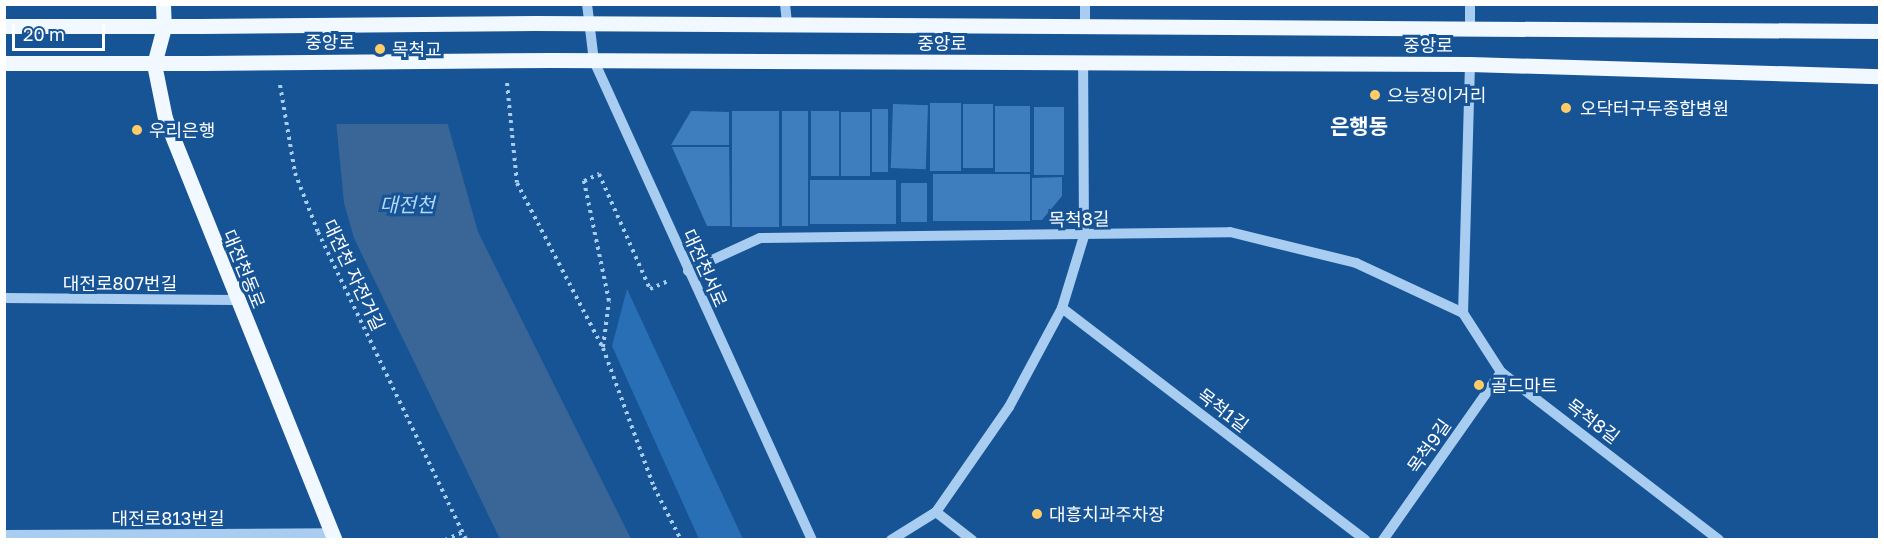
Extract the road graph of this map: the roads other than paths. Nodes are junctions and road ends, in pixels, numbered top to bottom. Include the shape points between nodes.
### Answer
1 (162, 4) edge
2 (586, 4) edge
3 (785, 4) edge
4 (1085, 4) edge
5 (1470, 4) edge
6 (589, 23) junction
7 (787, 24) junction
8 (4, 26) edge
9 (1085, 26) junction
10 (164, 27) junction
11 (1470, 27) junction
12 (1880, 31) edge
13 (594, 61) junction
14 (4, 63) edge
15 (154, 64) junction
16 (1083, 64) junction
17 (1470, 64) junction
18 (1880, 76) edge
19 (1084, 236) junction
20 (688, 271) junction
21 (4, 298) edge
22 (235, 300) junction
23 (1062, 308) junction
24 (1463, 313) junction
25 (1501, 372) junction
26 (936, 512) junction
27 (4, 535) edge
28 (334, 536) edge
29 (194, 537) edge
30 (812, 540) edge
31 (891, 540) edge
32 (972, 540) edge
33 (1365, 540) edge
34 (1383, 540) edge
35 (1719, 540) edge

1 - 10 main road, 대전천동로
2 - 6 street, 대전천서로
3 - 7 street
4 - 9 street
5 - 11 street
6 - 7 main road, 중앙로
6 - 10 main road, 중앙로, bridge
6 - 13 street, 대전천서로
7 - 9 main road, 중앙로
8 - 10 main road, 중앙로
9 - 11 main road, 중앙로
10 - 15 main road, 대전천동로
11 - 12 main road, 중앙로
13 - 15 main road, 중앙로, bridge
13 - 16 main road, 중앙로
13 - 20 street, 대전천서로
14 - 15 main road, 중앙로
15 - 22 main road, 대전천동로 via 165,118
16 - 17 main road, 중앙로
16 - 19 street
17 - 18 main road, 중앙로
17 - 24 street
19 - 20 street, 목척8길 via 760,238
19 - 23 street
19 - 24 street, 목척8길 via 1230,232 1356,263
20 - 30 street, 대전천서로
21 - 22 street, 대전로807번길
22 - 28 main road, 대전천동로
23 - 26 street via 1009,408
23 - 33 street, 목척1길
24 - 25 street, 목척8길
25 - 34 street, 목척9길
25 - 35 street, 목척8길
26 - 31 street
26 - 32 street
27 - 29 street, 대전로813번길
28 - 29 street, 대전로813번길

